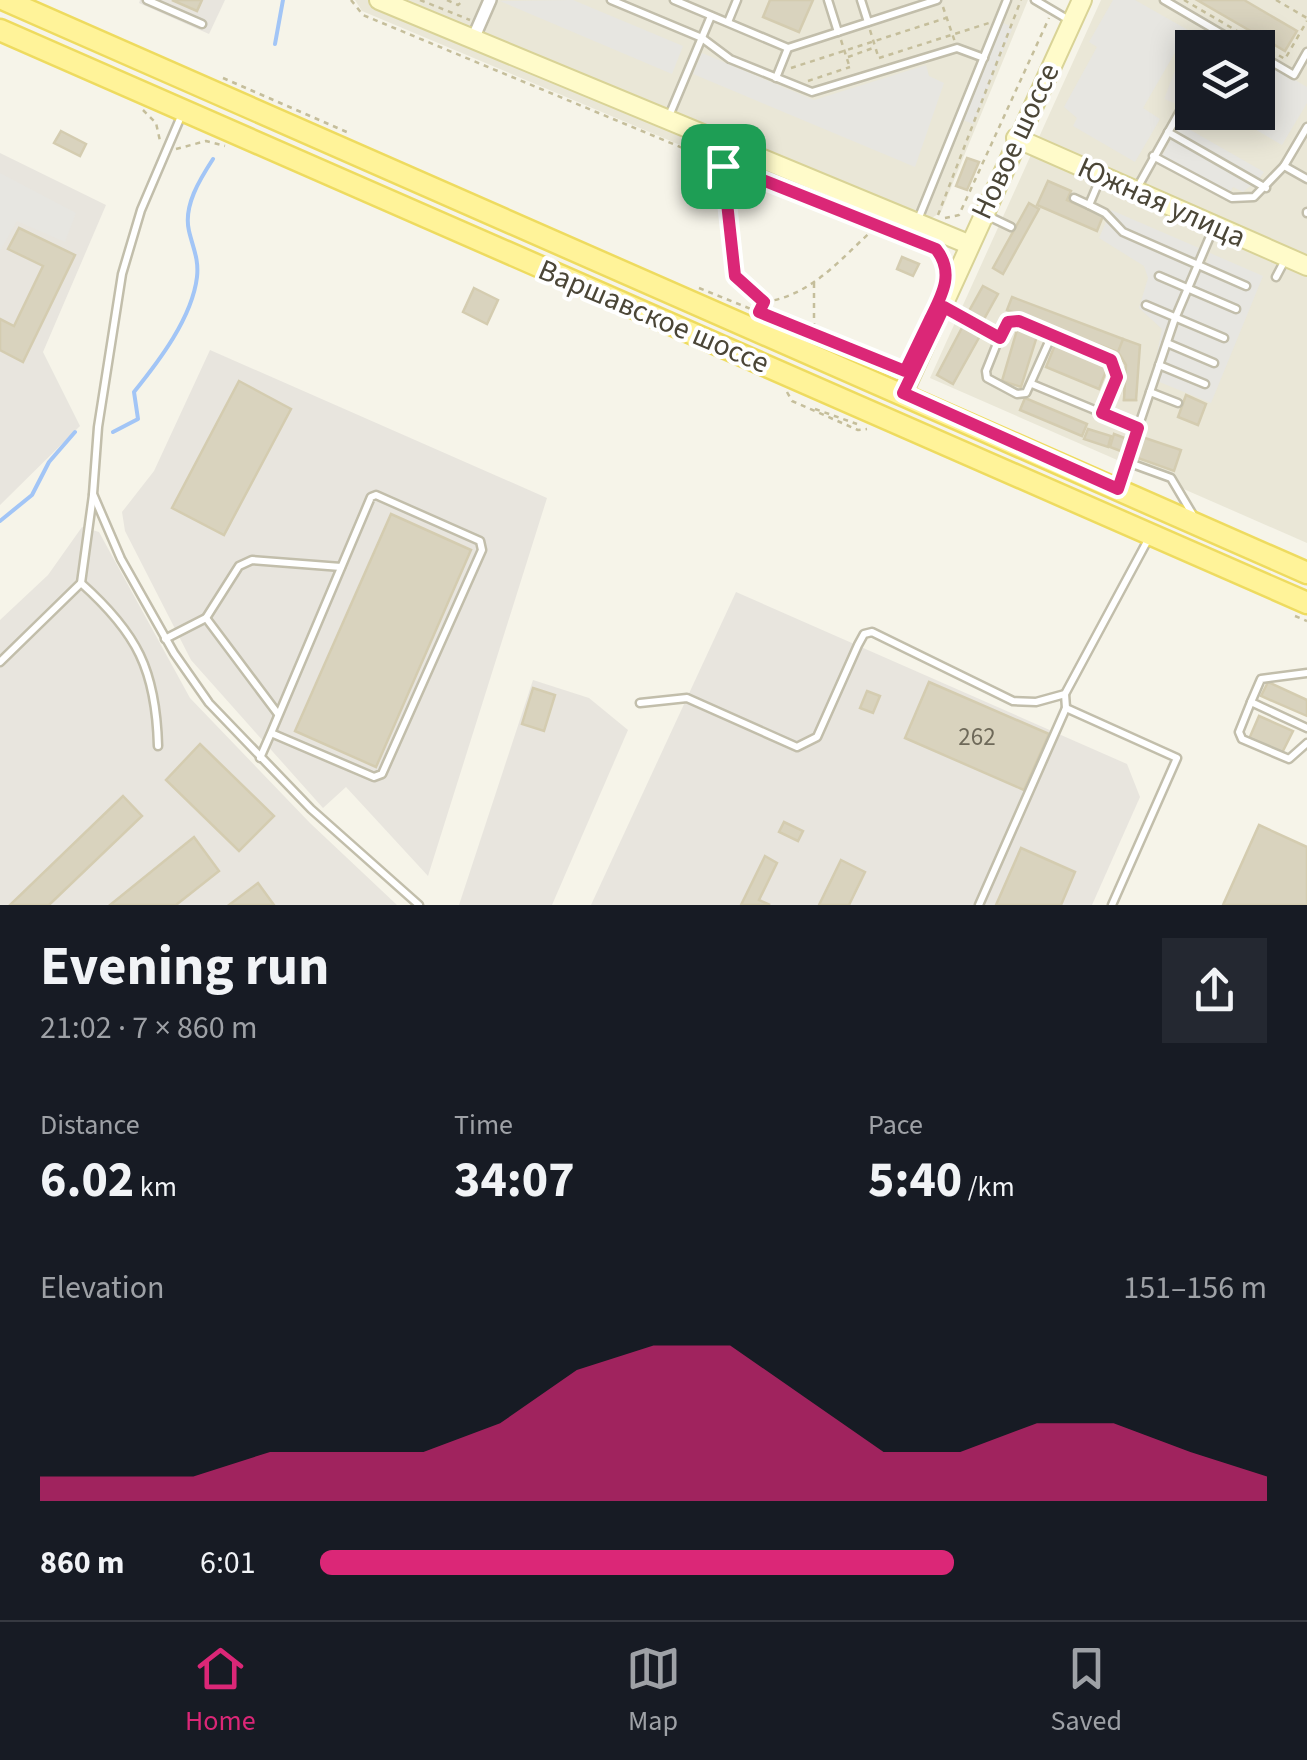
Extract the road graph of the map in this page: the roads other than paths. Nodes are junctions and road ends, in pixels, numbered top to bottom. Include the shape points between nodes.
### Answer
1 (5, 0) edge
2 (147, 0) edge
3 (379, 0) edge
4 (490, 0) edge
5 (612, 0) edge
6 (674, 0) edge
7 (737, 0) edge
8 (828, 0) edge
9 (861, 0) edge
10 (939, 0) edge
11 (1007, 0) edge
12 (1035, 0) edge
13 (1082, 0) edge
14 (1164, 0) edge
15 (712, 16) junction
16 (1070, 21) junction
17 (728, 22) junction
18 (868, 22) junction
19 (202, 24) dead end
20 (0, 30) edge
21 (1215, 30) edge
22 (476, 32) junction
23 (838, 32) junction
24 (702, 38) junction
25 (788, 48) junction
26 (1307, 52) edge
27 (984, 58) junction
28 (1275, 64) edge
29 (777, 75) junction
30 (183, 111) junction
31 (1175, 119) edge
32 (668, 120) junction
33 (1307, 127) edge
34 (1168, 132) junction
35 (1016, 138) junction
36 (1153, 156) junction
37 (1284, 166) junction
38 (1102, 175) junction
39 (1307, 179) edge
40 (1266, 188) junction
41 (1136, 190) junction
42 (1074, 198) dead end
43 (1089, 205) junction
44 (982, 214) junction
45 (916, 223) junction
46 (1215, 225) junction
47 (1011, 227) dead end
48 (968, 244) junction
49 (1286, 257) junction
50 (1198, 265) junction
51 (1307, 266) edge
52 (1158, 276) dead end
53 (1276, 277) dead end
54 (1246, 286) dead end
55 (1188, 289) junction
56 (1146, 305) dead end
57 (1236, 309) dead end
58 (936, 316) junction
59 (1176, 317) junction
60 (1052, 335) junction
61 (1000, 338) junction
62 (1224, 338) dead end
63 (1167, 343) junction
64 (1214, 363) dead end
65 (1159, 365) junction
66 (1032, 384) junction
67 (1204, 384) dead end
68 (1150, 392) junction
69 (903, 393) junction
70 (1178, 404) dead end
71 (1102, 413) junction
72 (1138, 428) junction
73 (1127, 462) junction
74 (1118, 489) junction
75 (93, 494) junction
76 (1199, 525) junction
77 (1152, 532) junction
78 (341, 567) junction
79 (1307, 573) edge
80 (81, 583) junction
81 (1307, 603) edge
82 (206, 618) junction
83 (166, 639) junction
84 (0, 662) edge
85 (1307, 674) edge
86 (1065, 694) junction
87 (1251, 702) junction
88 (640, 703) dead end
89 (1066, 708) junction
90 (278, 715) junction
91 (1307, 728) edge
92 (271, 733) junction
93 (1307, 743) edge
94 (158, 746) dead end
95 (260, 759) junction
96 (418, 905) edge
97 (979, 905) edge
98 (1112, 905) edge

1 - 69 main road, Варшавское шоссе
2 - 19 lane
3 - 22 street
4 - 22 street
5 - 24 lane
6 - 15 lane
7 - 17 lane
8 - 23 lane
9 - 18 lane
10 - 18 lane
11 - 27 lane
12 - 16 lane
13 - 16 street, Новое шоссе
14 - 21 lane
15 - 17 lane
15 - 24 lane
16 - 35 street, Новое шоссе
17 - 25 lane
18 - 23 lane
20 - 30 main road, Варшавское шоссе
22 - 32 street
23 - 25 lane
24 - 29 lane via 717,52
24 - 32 lane
25 - 29 lane
26 - 28 lane via 1294,75
27 - 29 lane via 957,48 817,92
27 - 45 lane
30 - 75 lane via 122,274
30 - 77 main road, Варшавское шоссе
31 - 34 lane
32 - 45 street via 881,218
33 - 37 lane
34 - 36 lane
34 - 40 lane
35 - 38 street, Южная улица
35 - 44 street, Новое шоссе
36 - 40 lane via 1232,198 1254,198
36 - 41 lane
37 - 39 lane
37 - 40 lane
38 - 41 street, Южная улица
38 - 43 lane
41 - 46 street, Южная улица
42 - 43 lane
43 - 50 lane via 1123,232
44 - 47 lane
44 - 48 street, Новое шоссе
45 - 48 street
46 - 49 street, Южная улица
46 - 50 lane
48 - 58 street, Новое шоссе
49 - 51 street, Южная улица
49 - 53 lane
50 - 54 lane
50 - 55 lane
52 - 55 lane
55 - 57 lane
55 - 59 lane
56 - 59 lane
58 - 61 lane
58 - 69 street, Новое шоссе
59 - 62 lane
59 - 63 lane
60 - 61 lane via 1015,320
60 - 66 lane
60 - 71 lane via 1114,362 1117,377
61 - 66 lane via 987,378 1022,394
63 - 64 lane
63 - 65 lane
65 - 67 lane
65 - 68 lane
66 - 71 lane
68 - 70 lane
68 - 72 lane
69 - 74 main road, Варшавское шоссе
71 - 72 lane
72 - 73 lane
73 - 74 lane
73 - 76 lane via 1171,478
74 - 76 main road, Варшавское шоссе
75 - 80 lane
75 - 83 lane
76 - 79 main road, Варшавское шоссе
77 - 81 main road, Варшавское шоссе
77 - 86 lane
78 - 82 lane via 252,560 240,566
78 - 90 lane
78 - 92 lane via 376,495 480,542 482,550 382,774 374,777
80 - 84 lane
80 - 94 lane via 124,623 141,655 156,696
82 - 83 lane
82 - 90 lane
83 - 95 lane via 209,703
85 - 87 lane via 1261,679
86 - 88 lane via 1014,700 872,632 858,645 817,737 797,747 686,698
86 - 89 lane
87 - 91 lane
87 - 93 lane via 1242,739 1288,759
89 - 97 lane
89 - 98 lane via 1176,758
90 - 92 lane
92 - 95 lane
95 - 96 lane

